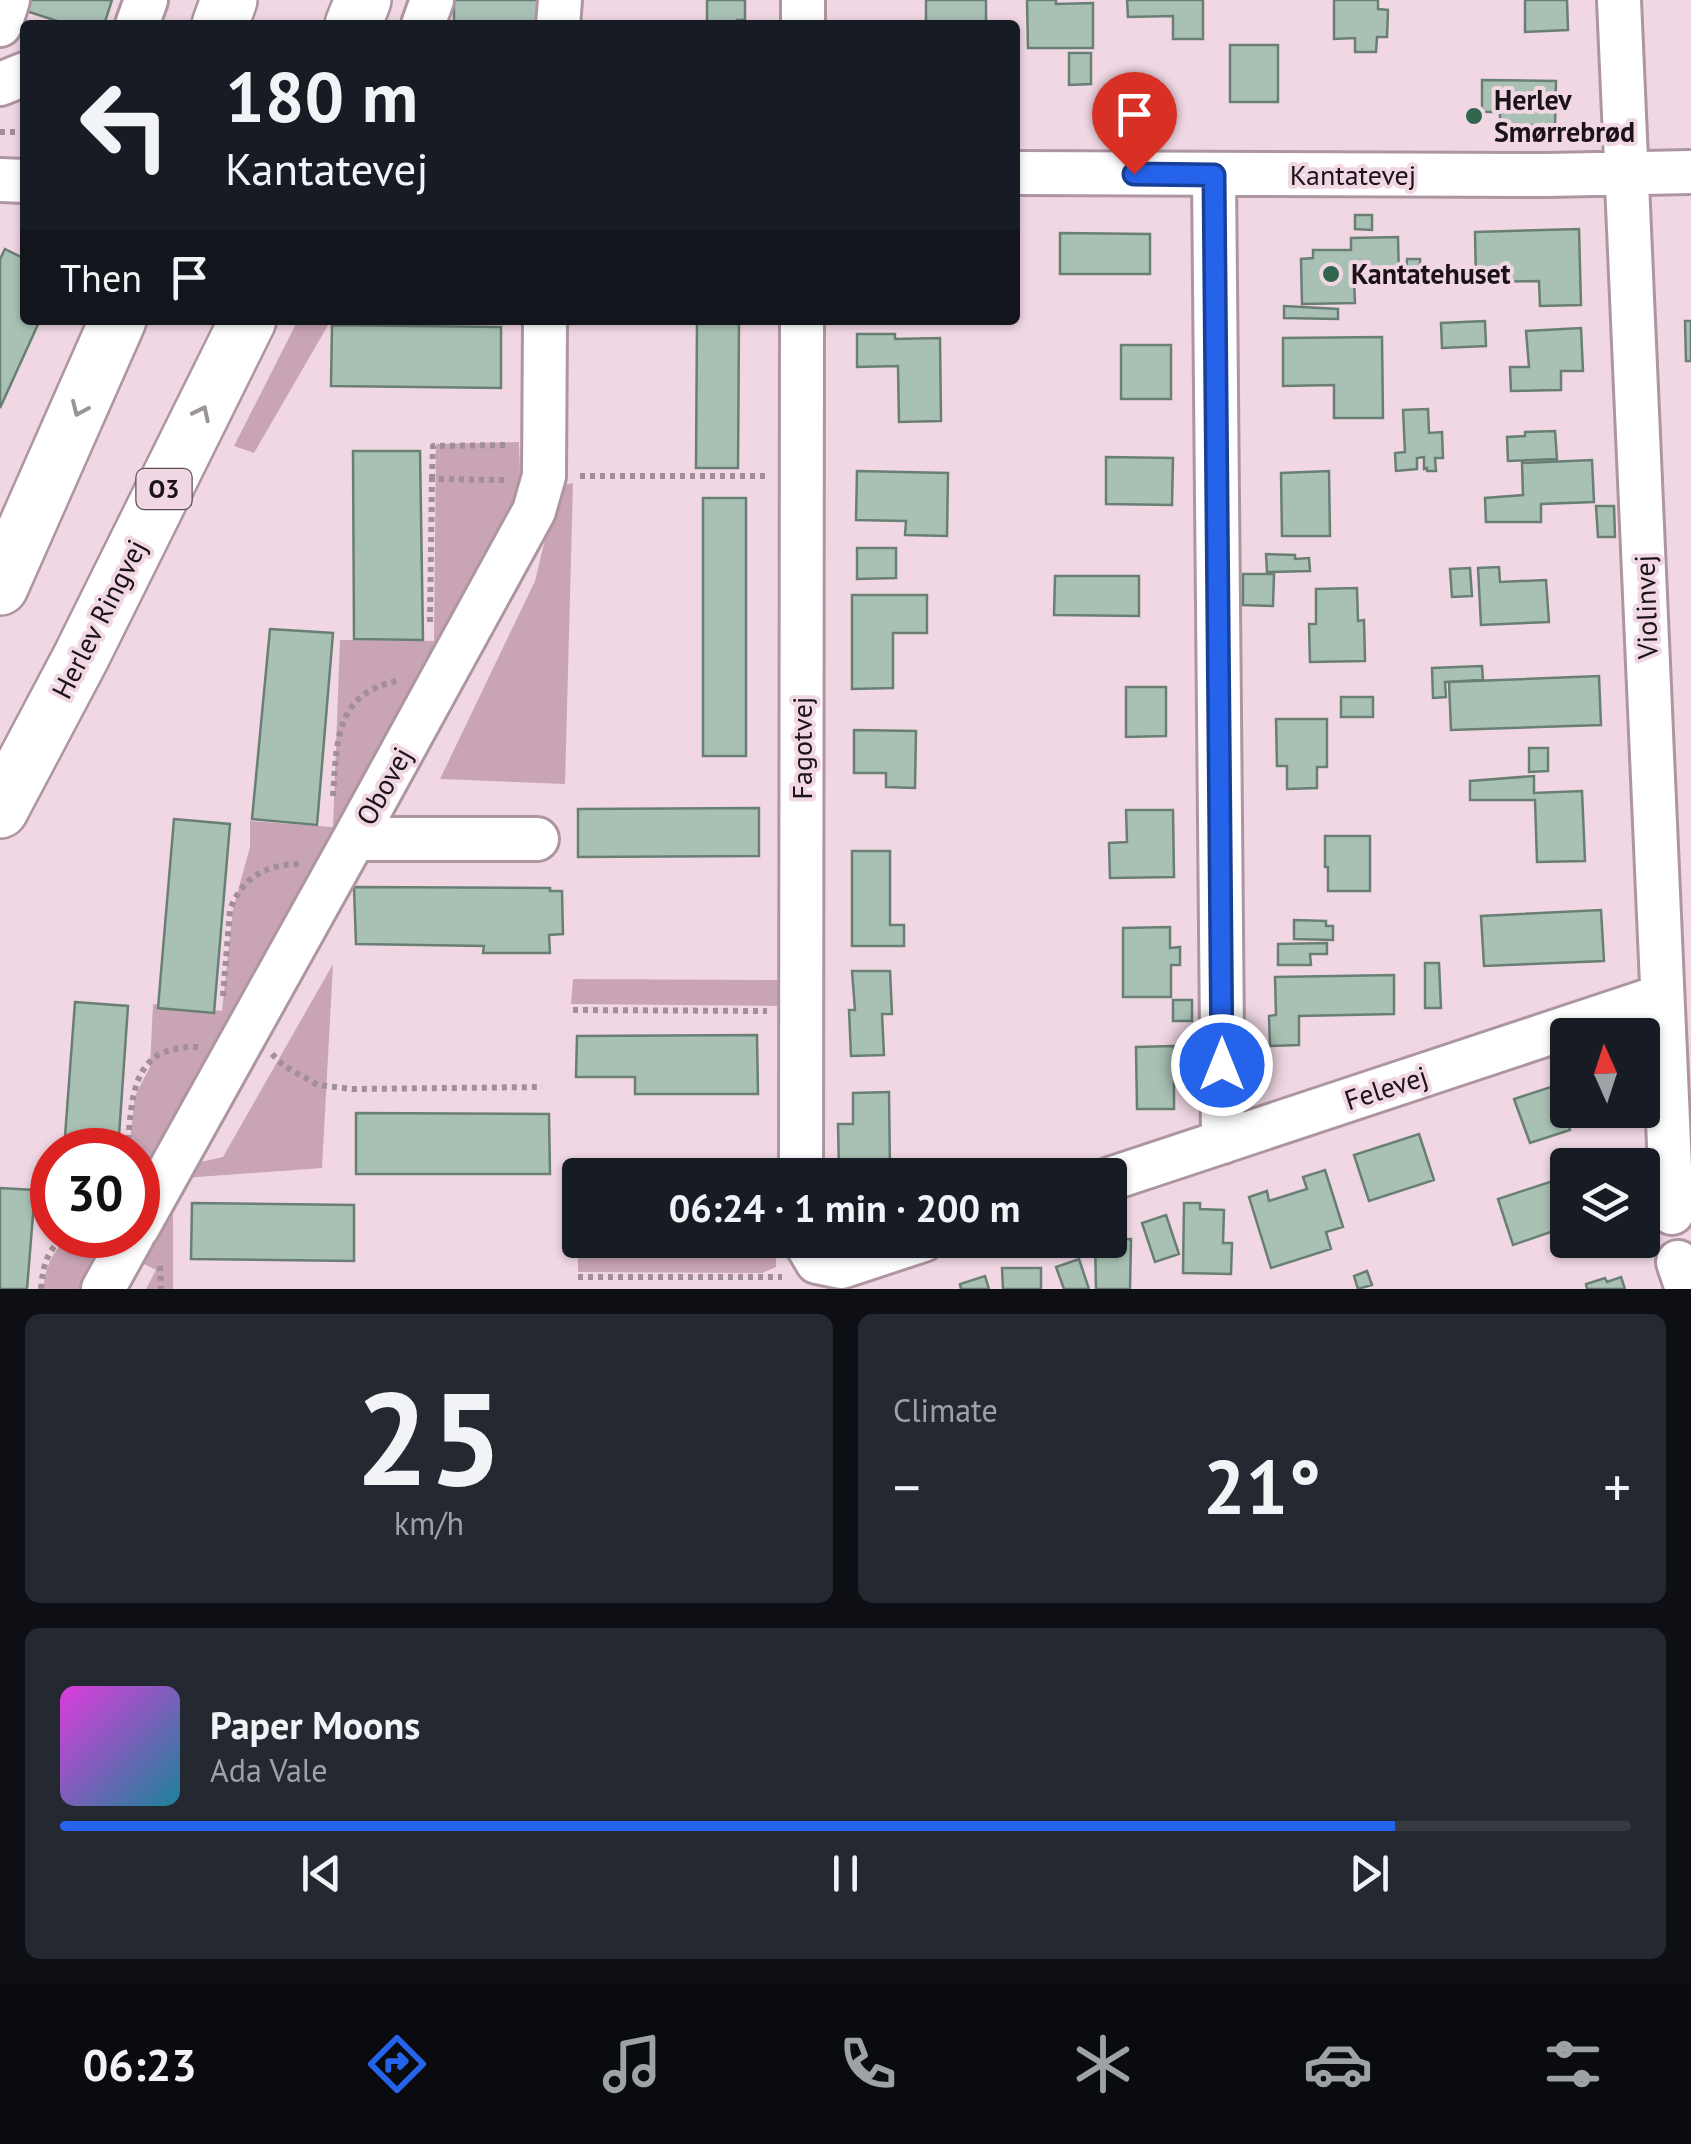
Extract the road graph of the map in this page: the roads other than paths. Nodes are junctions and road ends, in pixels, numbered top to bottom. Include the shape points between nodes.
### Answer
1 (8, 0) edge
2 (1620, 0) edge
3 (0, 25) edge
4 (1691, 172) edge
5 (1020, 174) edge
6 (1214, 175) junction
7 (1628, 175) junction
8 (116, 325) edge
9 (246, 325) edge
10 (544, 325) edge
11 (802, 325) edge
12 (0, 588) edge
13 (0, 810) edge
14 (358, 832) junction
15 (538, 839) dead end
16 (1662, 996) junction
17 (1223, 1142) junction
18 (801, 1158) edge
19 (1127, 1173) edge
20 (160, 1188) edge
21 (1672, 1213) dead end
22 (121, 1258) edge
23 (824, 1258) edge
24 (868, 1258) edge
25 (103, 1289) edge

1 - 3 street
2 - 7 street, Violinvej
4 - 7 street, Kantatevej
5 - 6 street, Kantatevej
6 - 7 street, Kantatevej
6 - 17 street
7 - 16 street, Violinvej
8 -> 12 main road
13 -> 9 main road, Herlev Ringvej / O3
10 - 14 street, Obovej via 543,467 534,511
11 - 18 street, Fagotvej
14 - 15 street
14 - 20 street, Obovej
16 - 17 street, Felevej
16 - 21 street, Violinvej
17 - 19 street, Felevej
22 - 25 street
23 - 24 street via 841,1267

